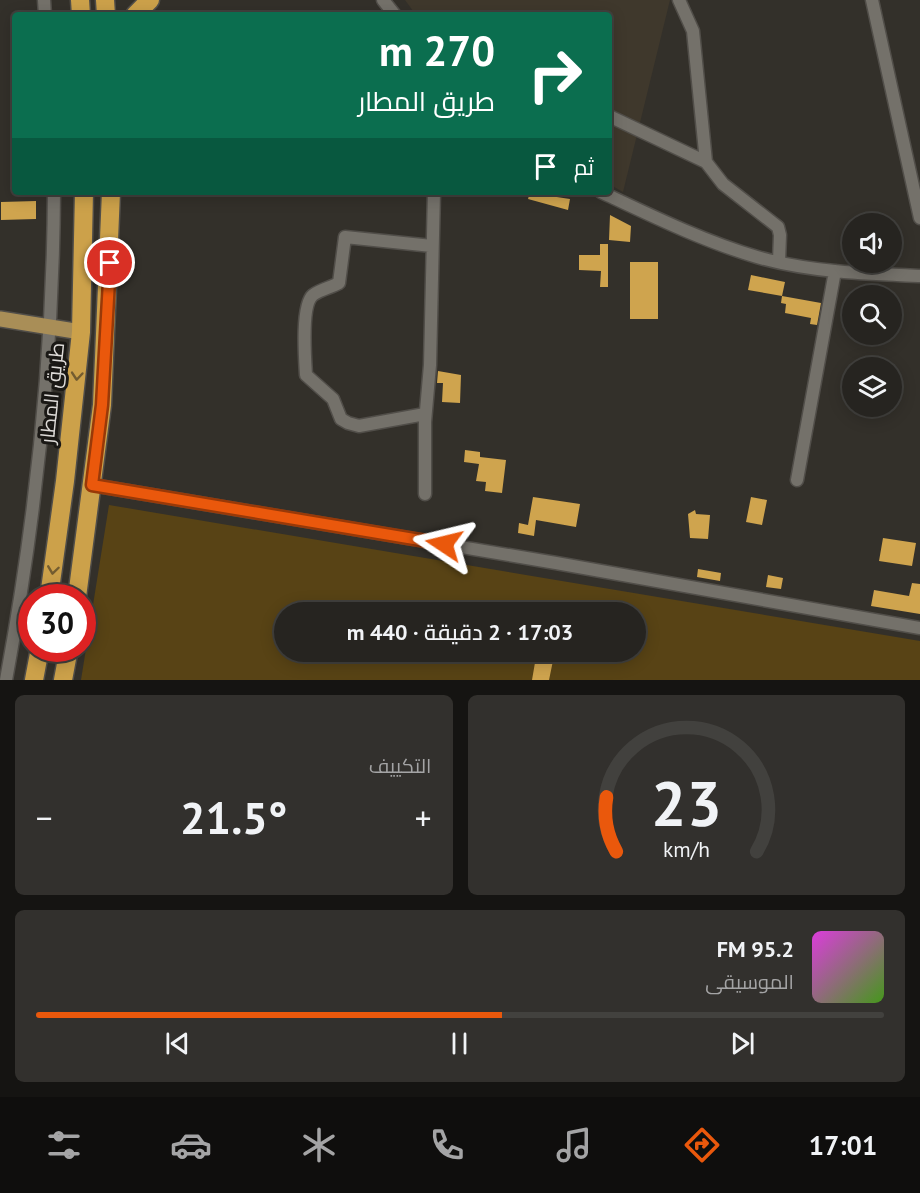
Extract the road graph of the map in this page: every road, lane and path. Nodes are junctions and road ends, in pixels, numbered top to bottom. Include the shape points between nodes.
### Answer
1 (150, 0) edge
2 (383, 0) edge
3 (680, 0) edge
4 (872, 0) edge
5 (138, 12) edge
6 (393, 12) edge
7 (612, 117) edge
8 (706, 162) junction
9 (54, 195) edge
10 (84, 195) edge
11 (111, 195) edge
12 (434, 195) edge
13 (607, 195) edge
14 (920, 218) edge
15 (432, 246) junction
16 (779, 261) junction
17 (835, 271) junction
18 (920, 276) edge
19 (0, 319) edge
20 (50, 327) junction
21 (81, 332) junction
22 (426, 414) junction
23 (797, 480) dead end
24 (92, 485) junction
25 (425, 494) dead end
26 (51, 584) edge
27 (79, 584) edge
28 (920, 628) edge
29 (37, 662) edge
30 (66, 662) edge
31 (6, 680) edge
32 (34, 680) edge
33 (63, 680) edge

1 - 5 highway
2 - 6 street
3 - 8 street via 693,31
4 - 14 street
7 - 8 street
8 - 16 street via 723,184 778,227
9 - 20 street
10 - 21 highway, طريق المطار
11 - 24 highway via 107,330
12 - 15 street
13 - 16 street via 666,223
15 - 22 street
15 - 22 street via 345,237 339,283 312,295 308,305 304,350 306,375 333,399 341,419 348,423 359,426
16 - 17 street
17 - 18 street
17 - 23 street
19 - 20 main road
20 - 21 main road
20 - 31 street via 40,468
21 -> 26 highway, طريق المطار
22 - 25 street
24 - 27 highway
24 - 28 street
29 - 32 highway
30 - 33 highway

